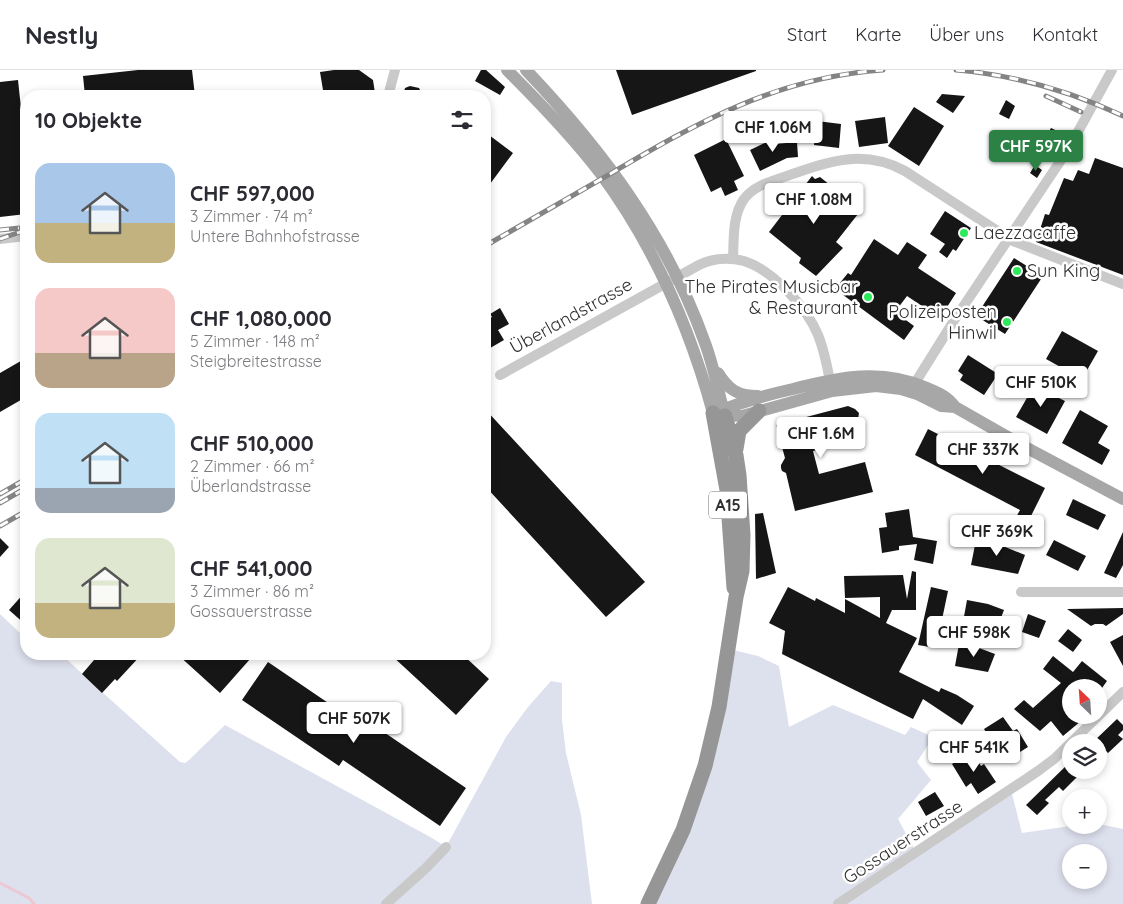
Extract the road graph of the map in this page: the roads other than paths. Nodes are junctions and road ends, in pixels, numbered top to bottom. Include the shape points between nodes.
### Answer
1 (395, 70) edge
2 (507, 70) edge
3 (526, 70) edge
4 (1112, 70) edge
5 (390, 90) edge
6 (20, 237) edge
7 (1008, 238) junction
8 (0, 239) edge
9 (733, 259) junction
10 (1123, 284) edge
11 (713, 366) junction
12 (500, 375) dead end
13 (915, 383) junction
14 (831, 385) junction
15 (763, 396) junction
16 (955, 407) junction
17 (759, 412) junction
18 (720, 413) junction
19 (736, 455) junction
20 (1123, 498) edge
21 (1021, 592) dead end
22 (1123, 592) edge
23 (736, 597) junction
24 (1123, 692) edge
25 (446, 847) dead end
26 (386, 904) edge
27 (648, 904) edge
28 (838, 904) edge

1 - 5 street
2 - 18 main road via 554,118 601,175 638,232 661,272
3 - 11 main road via 592,143 636,204 683,289
4 - 7 street via 1069,148
6 - 8 street
7 - 9 street via 896,166 876,159 846,159 819,164 760,186 749,194 737,214
7 - 10 street
7 - 13 street
9 - 12 street, Überlandstrasse via 711,260
9 - 14 street via 760,269 801,307 818,336
11 - 15 main road via 732,391 745,396
11 - 18 main road
13 - 14 main road via 896,377 857,375
13 - 16 main road via 946,396
14 - 15 main road
14 - 16 main road via 891,387 917,394 941,406
14 - 17 main road
15 - 18 main road
16 - 20 main road
17 - 18 main road via 742,416
17 - 19 highway via 739,431
18 - 19 highway, A15
18 - 23 highway, A15
19 - 23 highway, A15 via 743,543 742,571
21 - 22 street
23 - 27 highway, A15 via 723,685 707,758 683,830
24 - 28 street, Gossauerstrasse via 1054,759 1029,778
25 - 26 street

